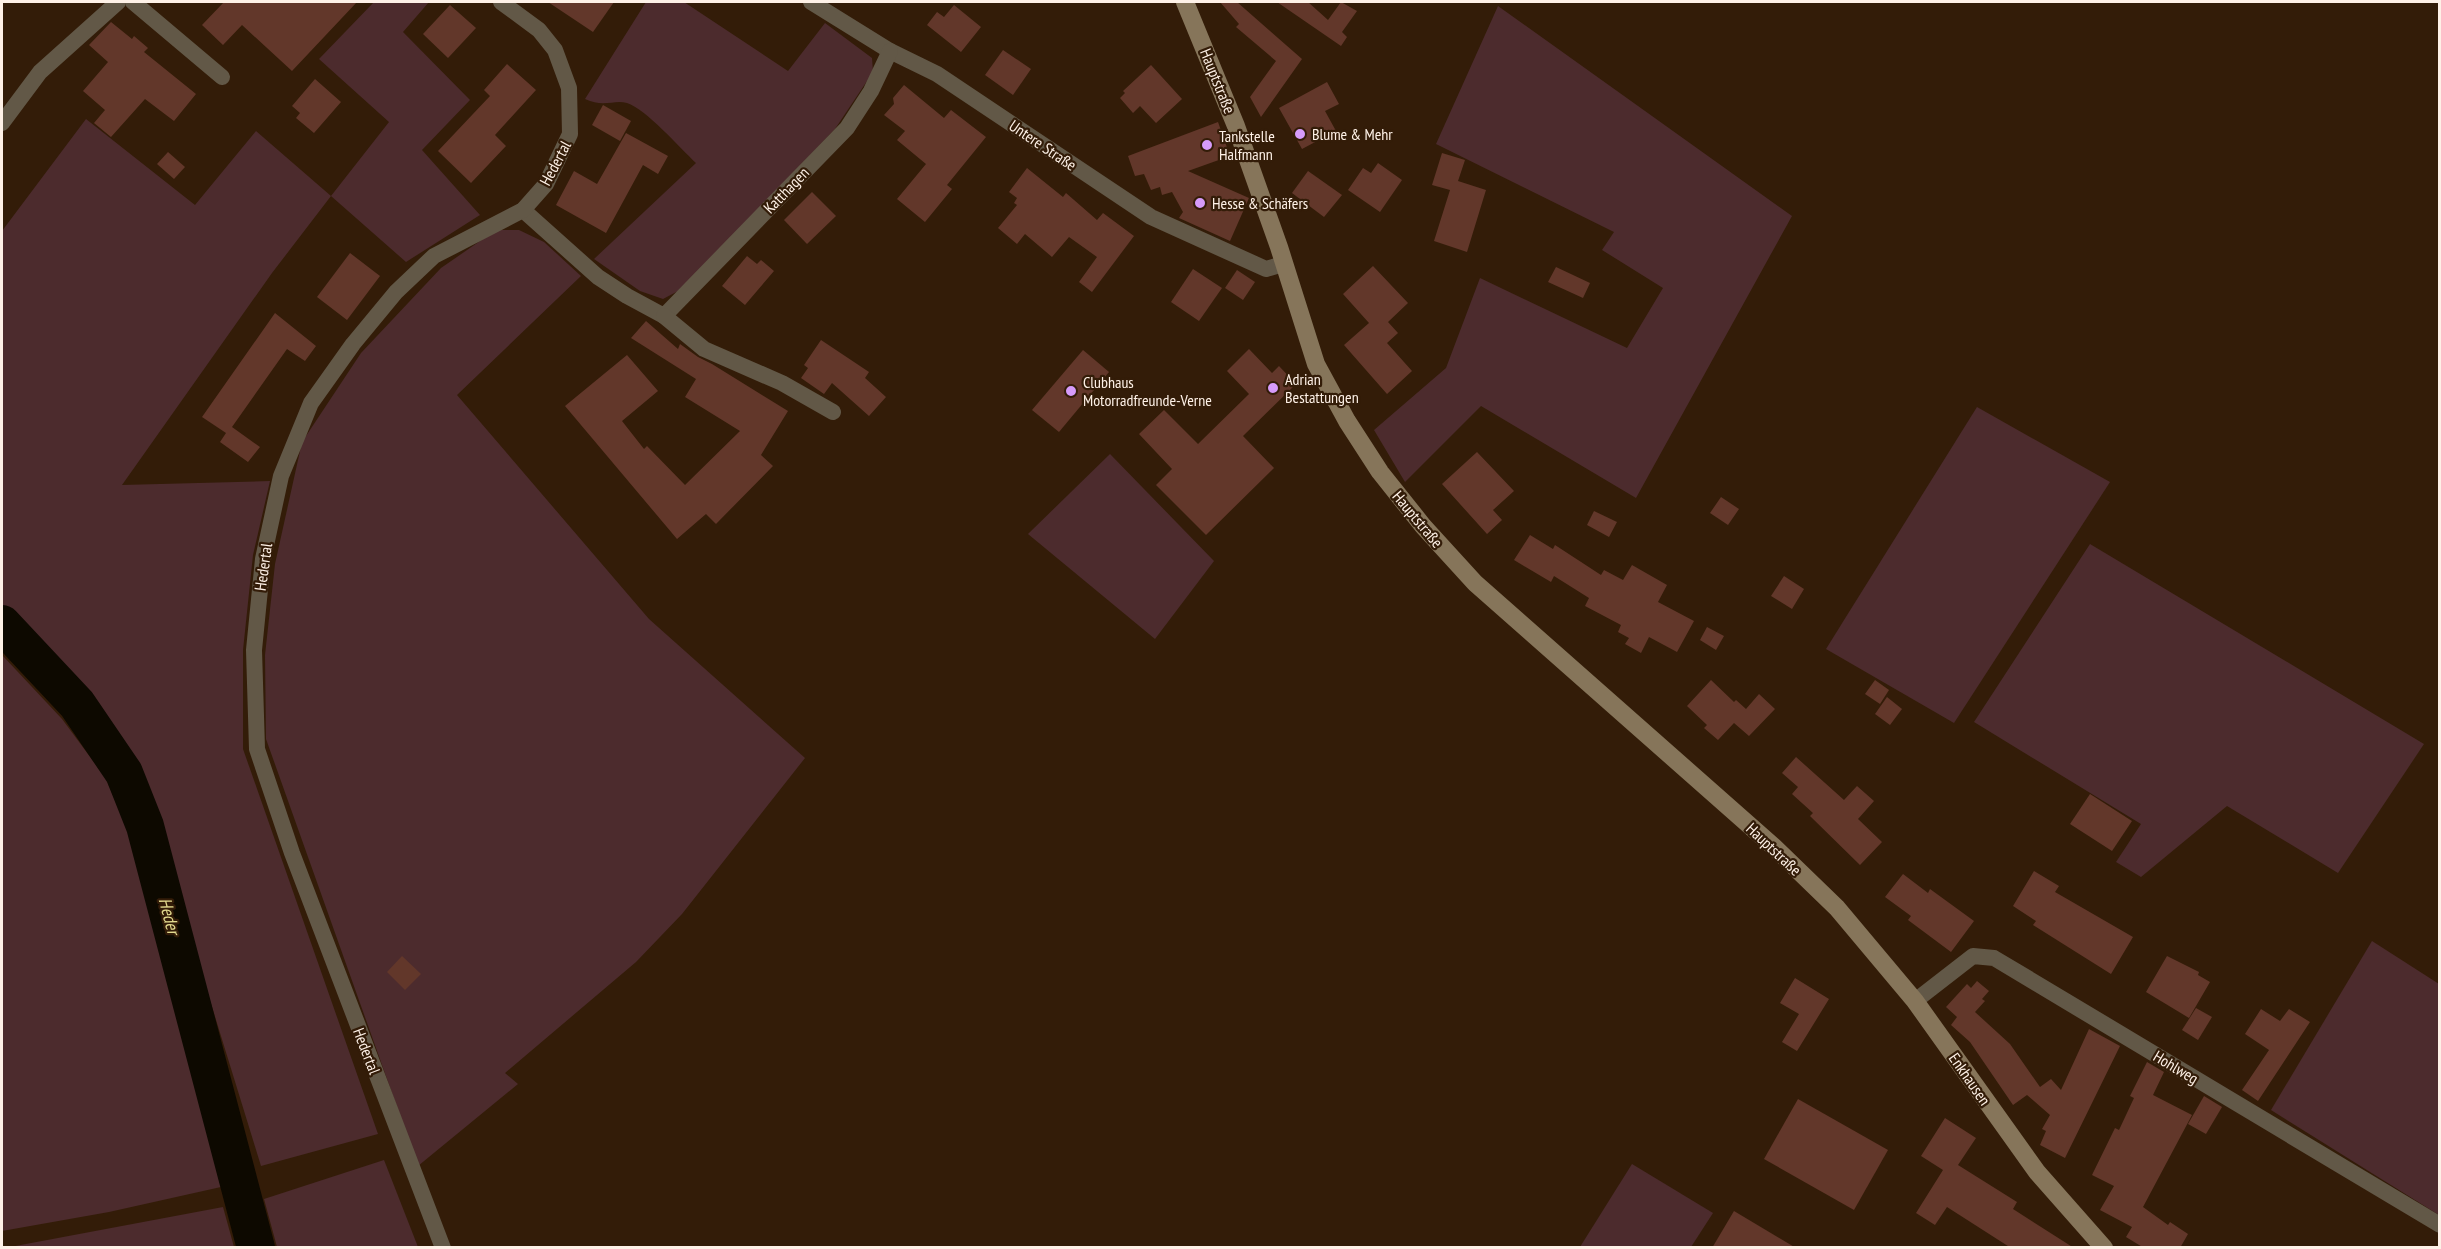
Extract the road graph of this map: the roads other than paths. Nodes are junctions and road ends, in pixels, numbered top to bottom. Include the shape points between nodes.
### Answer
1 (118, 2) edge
2 (133, 2) edge
3 (501, 2) edge
4 (811, 2) edge
5 (1185, 2) edge
6 (890, 51) junction
7 (222, 77) dead end
8 (2, 123) edge
9 (524, 210) junction
10 (1283, 264) junction
11 (664, 315) junction
12 (833, 412) dead end
13 (1837, 908) joint
14 (1915, 1001) junction
15 (2439, 1225) edge
16 (442, 1248) edge
17 (2104, 1248) edge

1 - 8 street via 40,72
2 - 7 street
3 - 9 street, Hedertal via 539,30 555,50 568,88 570,134 546,184
4 - 6 street, Untere Straße
5 - 10 main road, Hauptstraße via 1236,126
6 - 10 street, Untere Straße via 937,74 1151,217 1266,269
6 - 11 street, Katthagen via 847,128
9 - 11 street via 598,277
9 - 16 street, Hedertal via 434,256 396,292 310,403 281,477 263,559 254,650 257,749 292,853
10 - 13 main road, Hauptstraße via 1316,364 1374,464 1423,526 1484,590 1774,847
11 - 12 street via 704,349 782,383
13 - 14 main road, Enkhausen
14 - 15 street, Hohlweg via 1973,956 1994,958
14 - 17 main road, Enkhausen via 2037,1172

